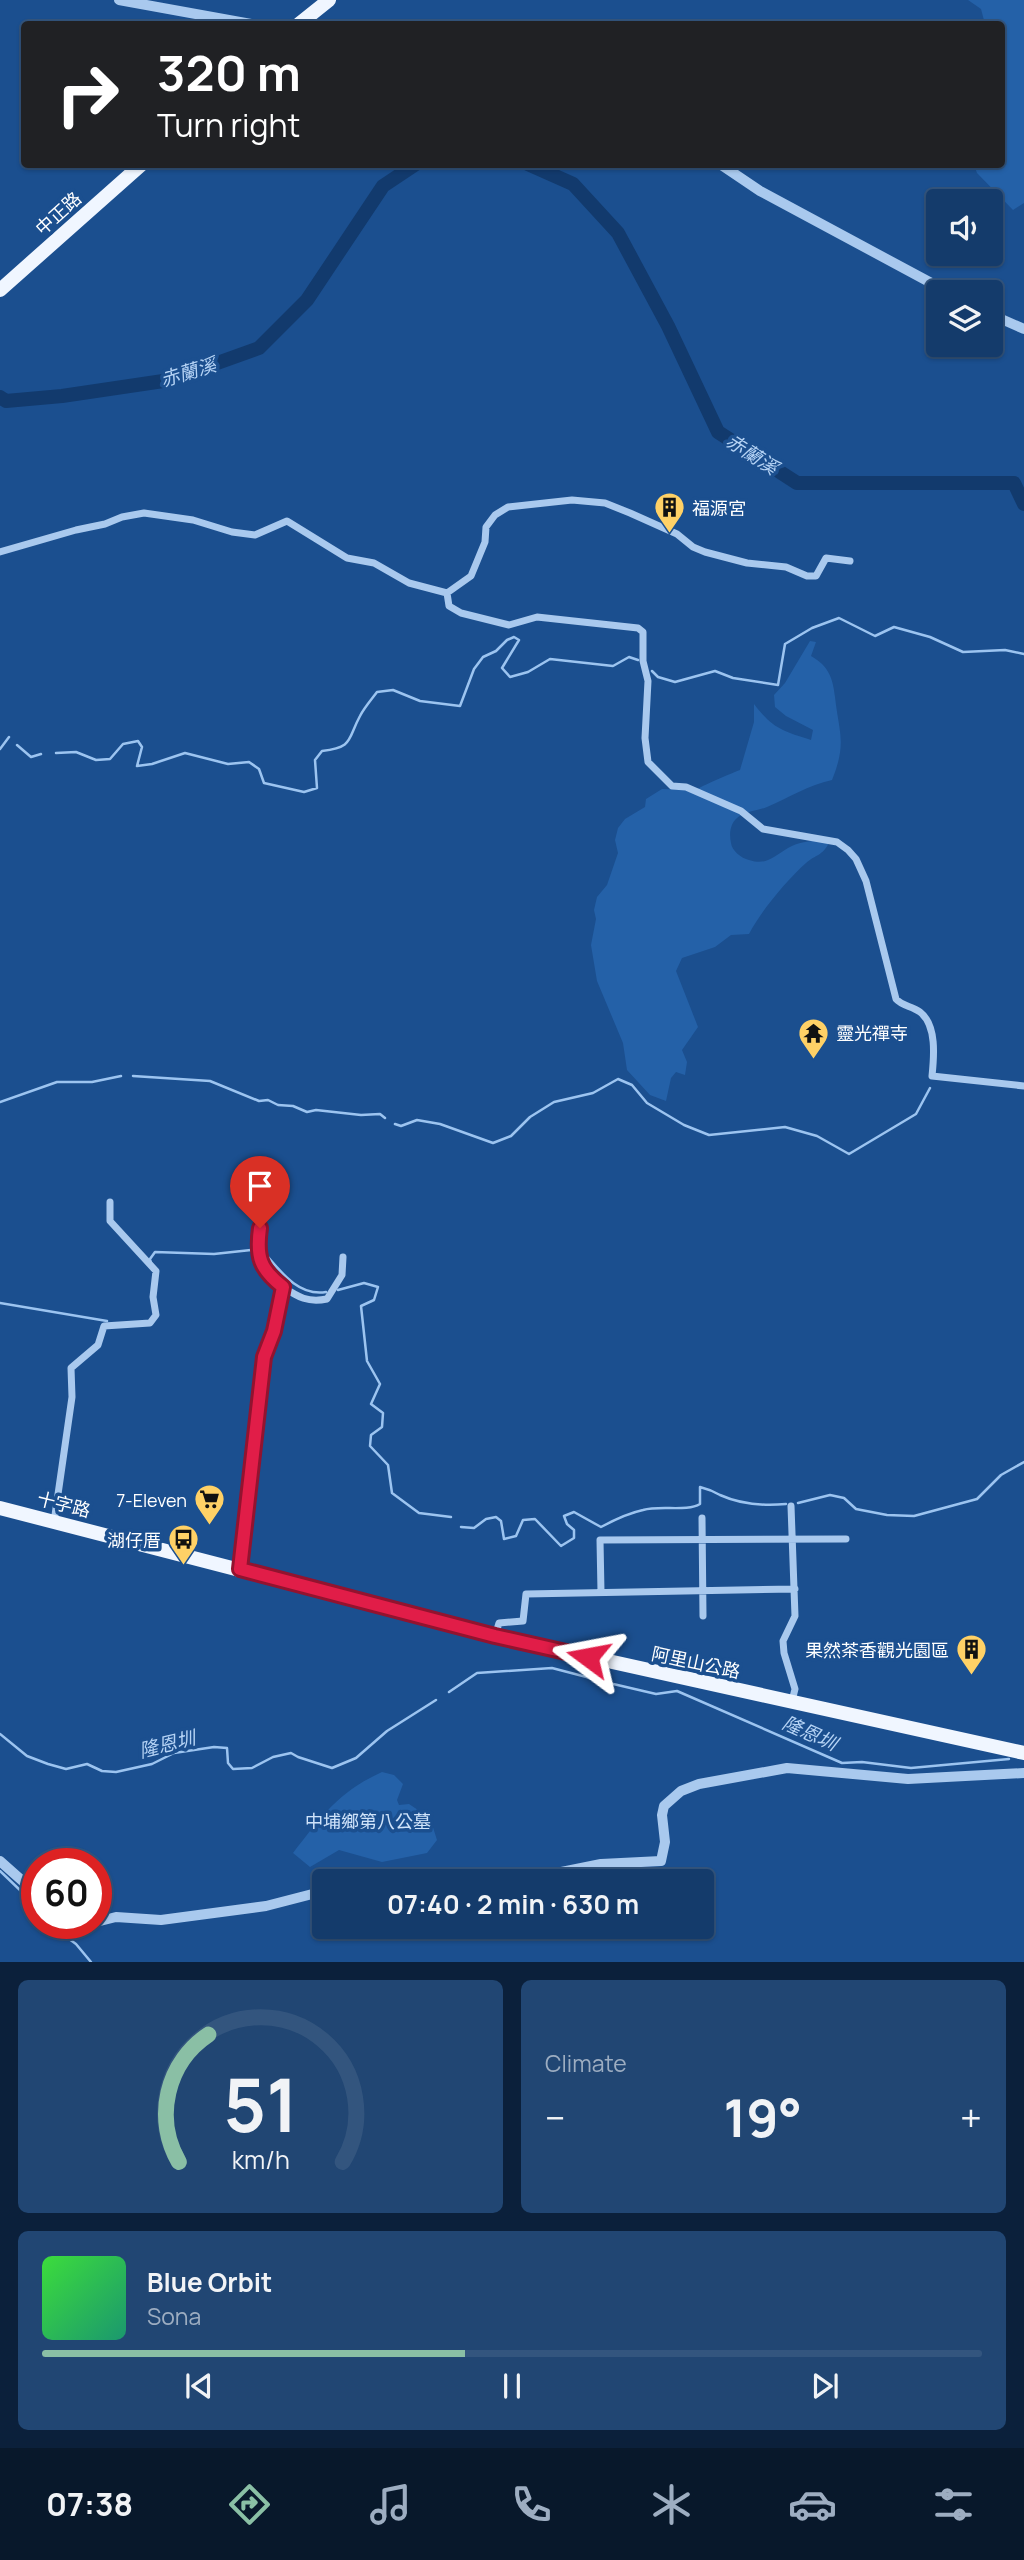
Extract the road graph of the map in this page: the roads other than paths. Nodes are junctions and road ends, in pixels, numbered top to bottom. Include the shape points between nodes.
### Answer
1 (119, 0) edge
2 (329, 0) edge
3 (338, 0) edge
4 (234, 21) edge
5 (303, 21) edge
6 (313, 21) edge
7 (127, 168) edge
8 (137, 168) edge
9 (726, 168) edge
10 (0, 280) edge
11 (926, 280) edge
12 (0, 290) edge
13 (1003, 320) edge
14 (1024, 329) edge
15 (0, 552) edge
16 (850, 561) dead end
17 (447, 593) junction
18 (1024, 1086) edge
19 (110, 1202) dead end
20 (260, 1228) dead end
21 (344, 1257) dead end
22 (283, 1287) junction
23 (791, 1506) dead end
24 (0, 1508) edge
25 (702, 1518) dead end
26 (54, 1522) junction
27 (702, 1539) junction
28 (792, 1539) junction
29 (846, 1539) dead end
30 (240, 1569) junction
31 (795, 1588) junction
32 (703, 1590) junction
33 (601, 1592) junction
34 (703, 1616) dead end
35 (495, 1636) junction
36 (792, 1701) junction
37 (1024, 1753) edge
38 (1024, 1773) edge
39 (0, 1861) edge
40 (576, 1869) edge
41 (21, 1880) edge
42 (312, 1894) edge
43 (112, 1918) edge

1 - 4 street
2 - 5 main road
3 - 6 main road
7 - 10 main road, 中正路
8 - 12 main road, 中正路
9 - 11 street
13 - 14 street
15 - 17 street via 144,513 255,535 287,521 346,558
16 - 17 street via 826,558 816,576 747,563 693,547 677,534 605,503 572,500 508,507 495,515 486,527 471,576
17 - 18 street via 449,606 461,613 509,625 537,617 643,632 648,762 672,786 741,811 764,829 837,842 848,849 866,881 896,999 927,1018 934,1050 932,1076
19 - 26 street via 110,1221 156,1270 156,1315 150,1323 104,1326 98,1345 71,1368 72,1397
20 - 22 street via 260,1259 267,1275
21 - 22 street via 342,1275 327,1299 300,1299
22 - 30 street via 264,1357
23 - 28 street
24 - 26 main road, 十字路
25 - 27 street
26 - 30 main road, 十字路
27 - 28 street
27 - 32 street
27 - 33 street via 600,1540
28 - 29 street
28 - 31 street
30 - 35 main road, 阿里山公路
31 - 32 street
31 - 36 street via 795,1616 783,1641 795,1689
32 - 33 street
32 - 34 street
33 - 35 street via 526,1594 523,1621 499,1623
35 - 36 main road, 阿里山公路
36 - 37 main road, 阿里山公路
38 - 40 street via 908,1779 787,1768 699,1784 681,1791 664,1807 661,1861
39 - 41 street
42 - 43 street via 266,1906 161,1920

